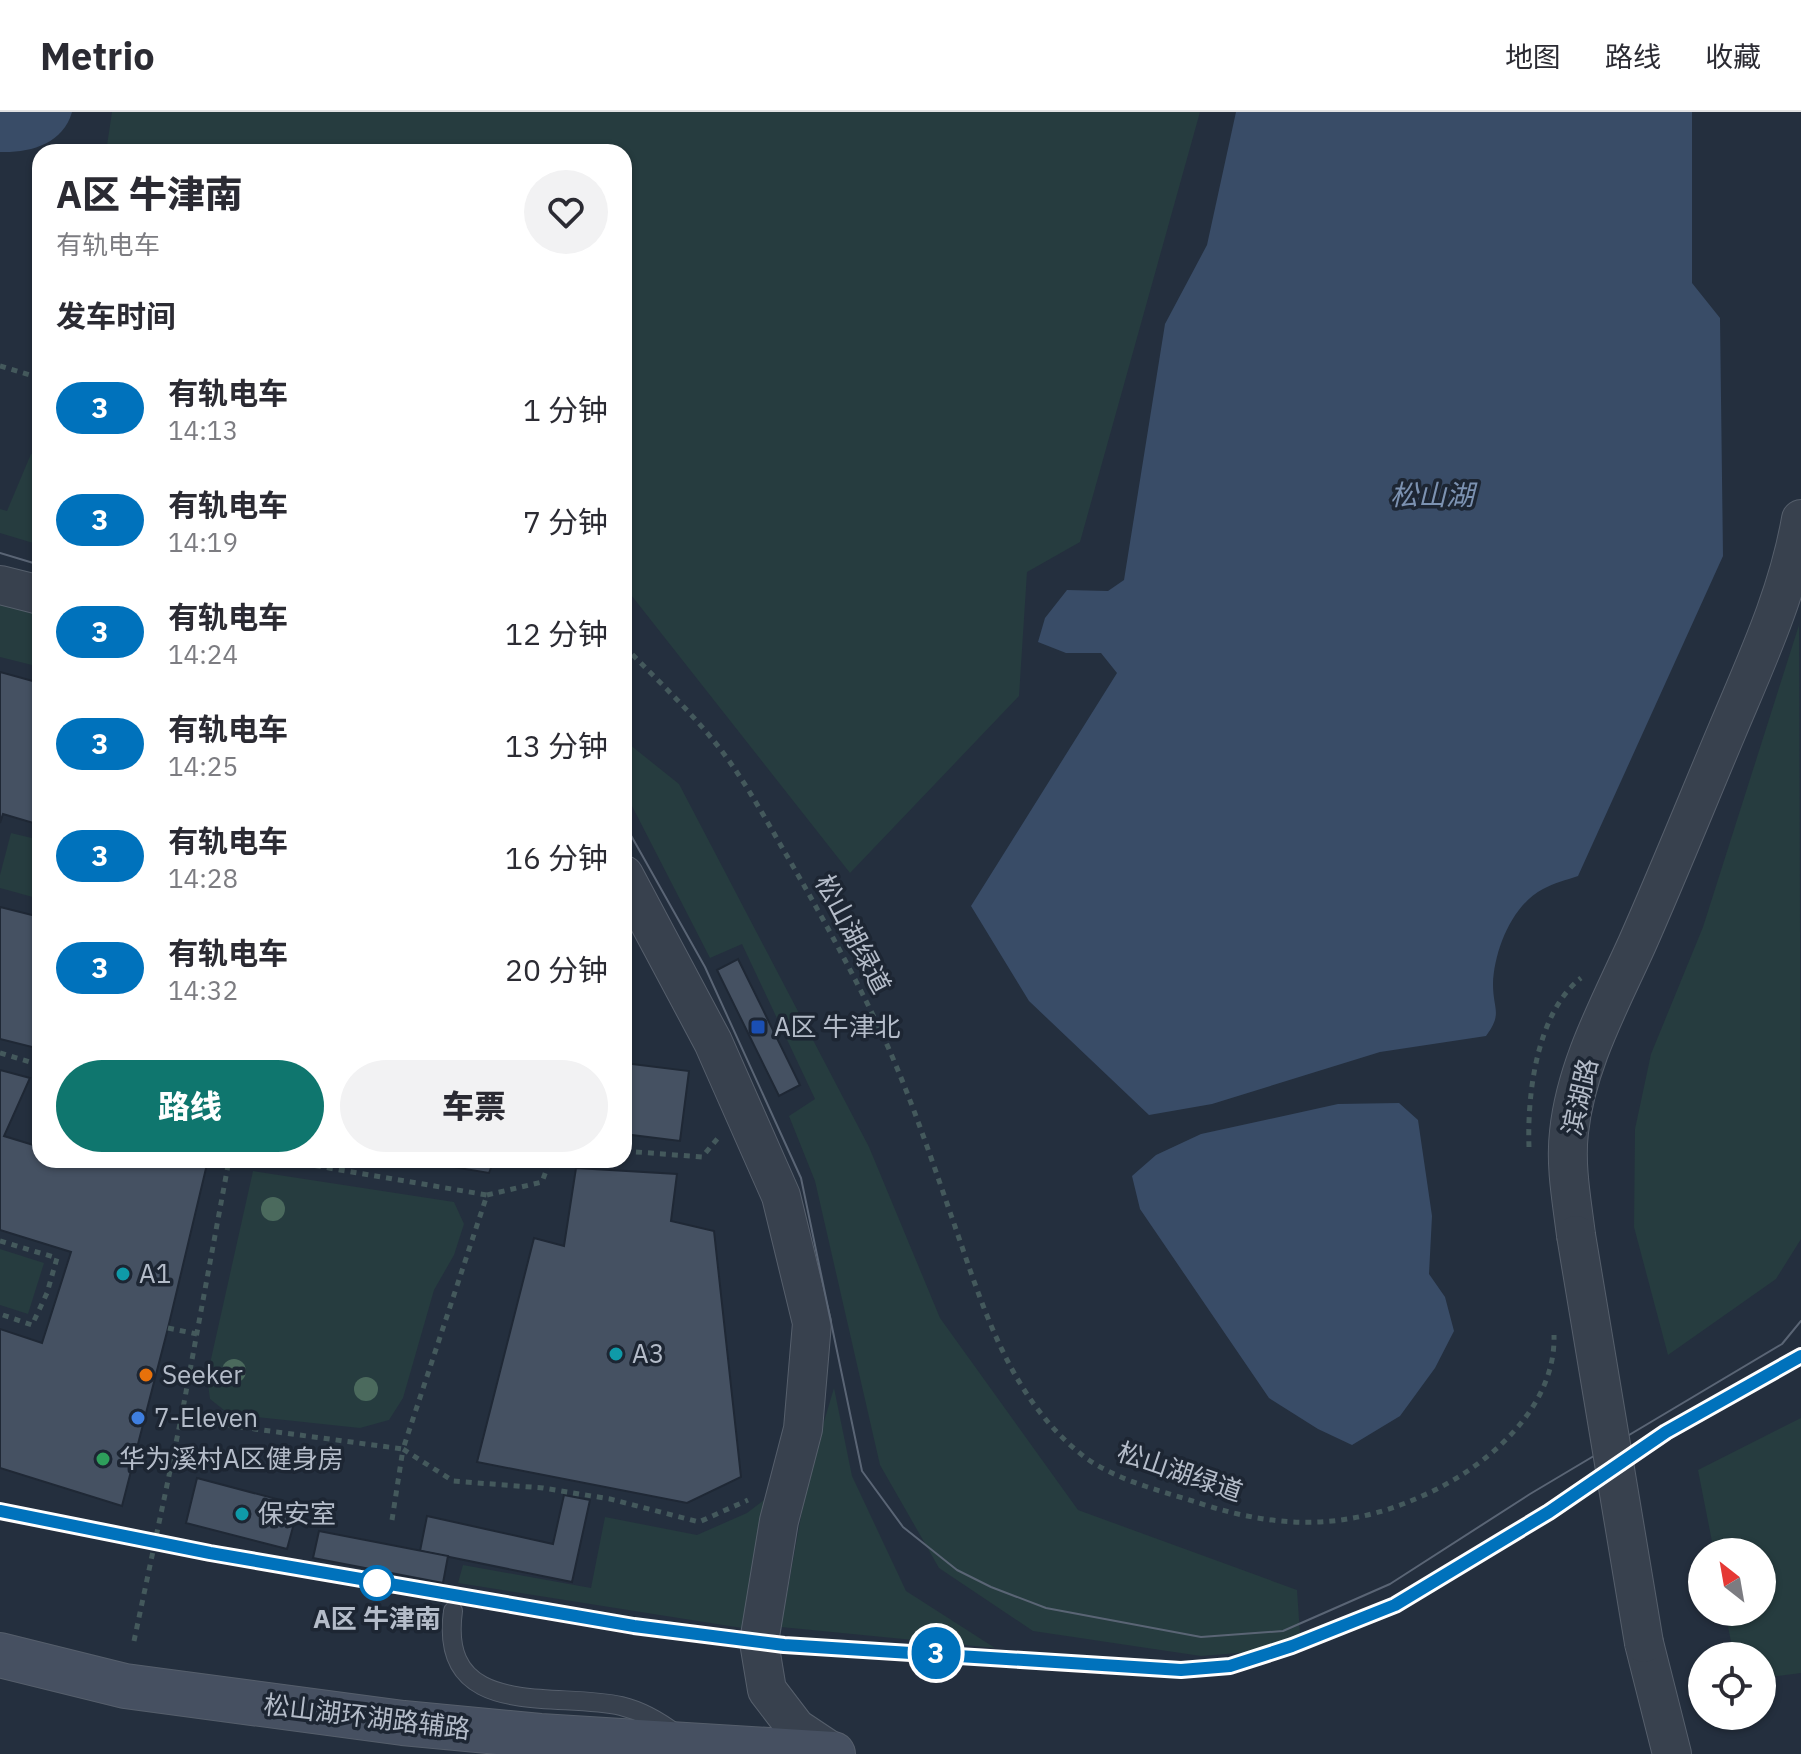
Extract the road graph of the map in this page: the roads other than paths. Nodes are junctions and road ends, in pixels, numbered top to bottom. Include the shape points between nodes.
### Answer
1 (1801, 519) edge
2 (0, 585) edge
3 (32, 593) edge
4 (632, 890) edge
5 (453, 1611) dead end
6 (0, 1655) edge
7 (691, 1746) junction
8 (834, 1754) edge
9 (1672, 1754) edge

1 - 9 street, 滨湖路, bridge via 1770,630 1596,1036 1579,1081 1569,1133 1576,1235 1644,1643
2 - 3 street
4 - 8 street via 713,1042 781,1196 812,1323 803,1429 779,1521 759,1642 767,1690 796,1728
5 - 7 lane via 454,1651 462,1668 484,1687 500,1694 643,1712
6 - 7 main road, 松山湖环湖路辅路 via 125,1686 403,1723
7 - 8 main road, 松山湖环湖路辅路

